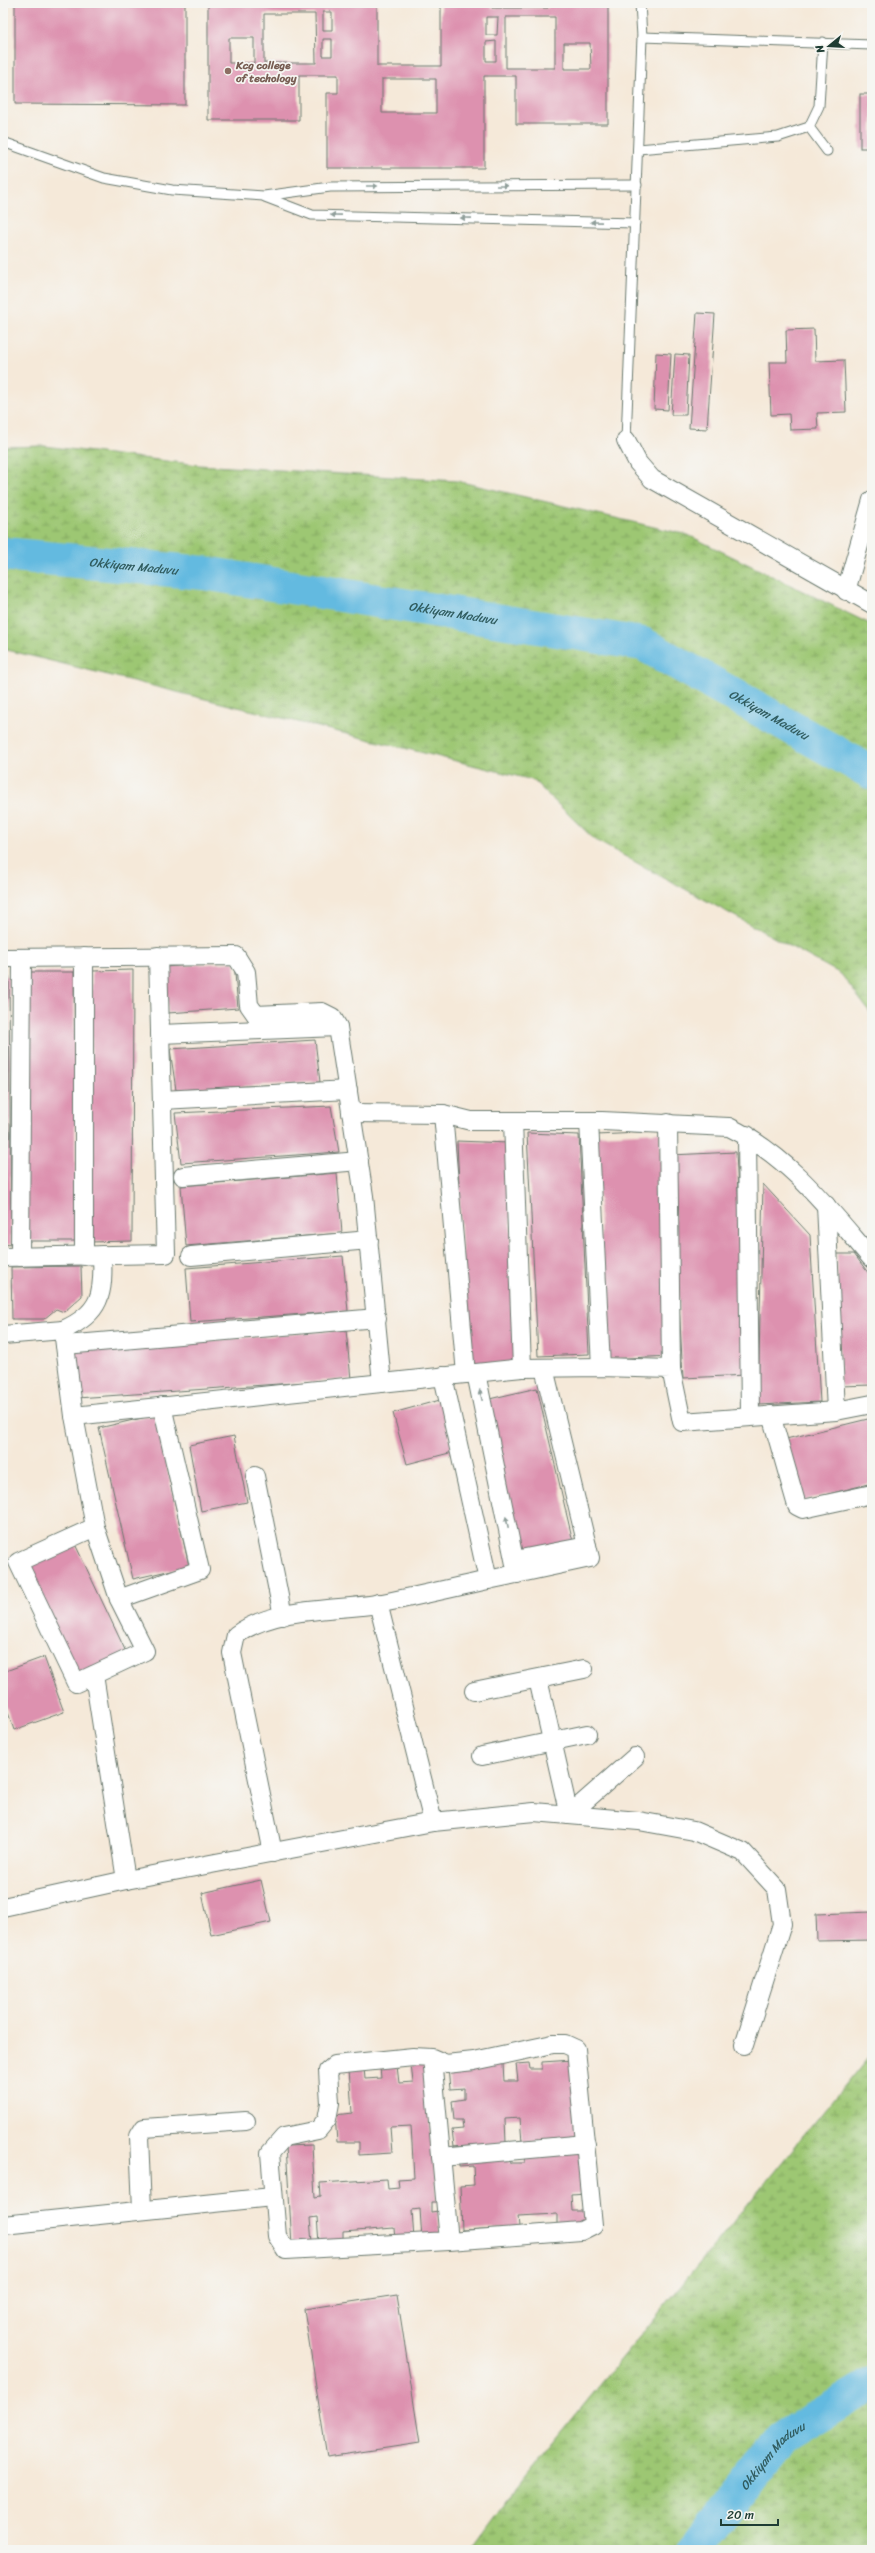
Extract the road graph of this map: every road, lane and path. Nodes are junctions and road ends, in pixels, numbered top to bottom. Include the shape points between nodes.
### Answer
1 (640, 3) edge
2 (642, 37) junction
3 (823, 42) junction
4 (872, 45) edge
5 (809, 127) junction
6 (3, 142) edge
7 (638, 149) junction
8 (827, 151) dead end
9 (637, 185) junction
10 (264, 196) junction
11 (635, 223) junction
12 (626, 440) joint
13 (872, 500) edge
14 (846, 591) junction
15 (872, 604) edge
16 (158, 956) junction
17 (84, 957) junction
18 (3, 958) edge
19 (22, 958) junction
20 (338, 1028) junction
21 (160, 1034) junction
22 (348, 1090) junction
23 (162, 1100) junction
24 (351, 1113) junction
25 (443, 1114) junction
26 (514, 1121) junction
27 (589, 1121) junction
28 (668, 1123) junction
29 (747, 1136) junction
30 (359, 1161) junction
31 (182, 1176) dead end
32 (826, 1205) junction
33 (369, 1240) junction
34 (102, 1255) junction
35 (84, 1256) junction
36 (191, 1256) dead end
37 (12, 1257) edge
38 (872, 1259) edge
39 (377, 1318) junction
40 (3, 1335) edge
41 (64, 1338) junction
42 (601, 1367) junction
43 (522, 1368) junction
44 (544, 1368) junction
45 (671, 1370) junction
46 (471, 1373) junction
47 (443, 1376) junction
48 (382, 1383) junction
49 (872, 1404) edge
50 (162, 1406) junction
51 (836, 1410) junction
52 (771, 1415) junction
53 (74, 1416) junction
54 (750, 1416) junction
55 (255, 1476) dead end
56 (872, 1494) edge
57 (94, 1527) junction
58 (516, 1567) junction
59 (488, 1580) junction
60 (119, 1599) junction
61 (378, 1604) junction
62 (283, 1616) junction
63 (584, 1669) dead end
64 (94, 1675) junction
65 (538, 1678) junction
66 (474, 1691) dead end
67 (587, 1734) dead end
68 (552, 1741) junction
69 (482, 1756) dead end
70 (635, 1757) dead end
71 (569, 1815) junction
72 (433, 1822) junction
73 (273, 1852) junction
74 (126, 1880) junction
75 (3, 1906) edge
76 (744, 2045) dead end
77 (432, 2058) junction
78 (246, 2121) dead end
79 (586, 2144) junction
80 (441, 2157) junction
81 (272, 2197) junction
82 (142, 2210) junction
83 (3, 2225) edge
84 (449, 2241) junction

1 - 2 lane
2 - 3 lane
2 - 7 lane
3 - 4 lane
3 - 5 lane via 819,106
5 - 7 lane via 778,137
5 - 8 lane
6 - 10 lane via 104,178 172,190
7 - 9 lane
10 -> 9 lane via 330,187
9 - 11 lane
11 -> 10 lane via 312,214
11 - 12 lane
12 - 14 street via 638,463 652,479
13 - 14 street
14 - 15 street
16 - 17 street
16 - 20 street via 236,956 246,972 249,1004 256,1015 322,1012 332,1017
16 - 21 street
17 - 19 street
17 - 35 street
18 - 19 street
19 - 37 street
20 - 21 street
20 - 22 street
21 - 23 street
22 - 23 street
22 - 24 street
23 - 34 street via 166,1254
24 - 25 street
24 - 30 street
25 - 26 street via 470,1122
25 - 46 street
26 - 27 street
26 - 43 street
27 - 28 street
27 - 42 street
28 - 29 street via 729,1127
28 - 45 street
29 - 32 street via 792,1169
29 - 54 street
30 - 31 street
30 - 33 street
32 - 38 street
32 - 51 street
33 - 36 street
33 - 39 street
34 - 35 street
34 - 41 street via 104,1284 99,1302
35 - 37 street
39 - 41 street
39 - 48 street
40 - 41 street
41 - 53 street
42 - 44 street
42 - 45 street
43 - 44 street
43 - 46 street
44 - 58 street via 590,1558
45 - 54 street via 682,1422
46 - 47 street
58 -> 46 street
47 - 48 street
47 - 59 street
48 - 50 street
49 - 51 street
50 - 53 street
50 - 60 street via 200,1570
51 - 52 street
52 - 54 street
52 - 56 street via 797,1506 803,1509
53 - 57 street
55 - 62 street
57 - 60 street
57 - 64 street via 18,1562 76,1683
58 - 59 street
59 - 61 street
60 - 64 street via 145,1652
61 - 62 street
61 - 72 street
62 - 73 street via 245,1628 236,1636 232,1653
63 - 65 street
64 - 74 street
65 - 66 street
65 - 68 street
67 - 68 street
68 - 69 street
68 - 71 street
70 - 71 street
71 - 72 street via 534,1812
71 - 76 street via 639,1821 694,1831 743,1852 776,1889 782,1924
72 - 73 street
73 - 74 street
74 - 75 street
77 - 79 street via 446,2064 474,2061 553,2044 565,2044 576,2049
77 - 80 street
77 - 81 street via 397,2059 331,2067 328,2071 330,2103 327,2119 318,2130 284,2137 270,2153
78 - 82 street via 144,2128 140,2136
79 - 80 street
79 - 84 street via 594,2220 589,2228 581,2231
80 - 84 street
81 - 82 street
81 - 84 street via 277,2236 286,2250
82 - 83 street

